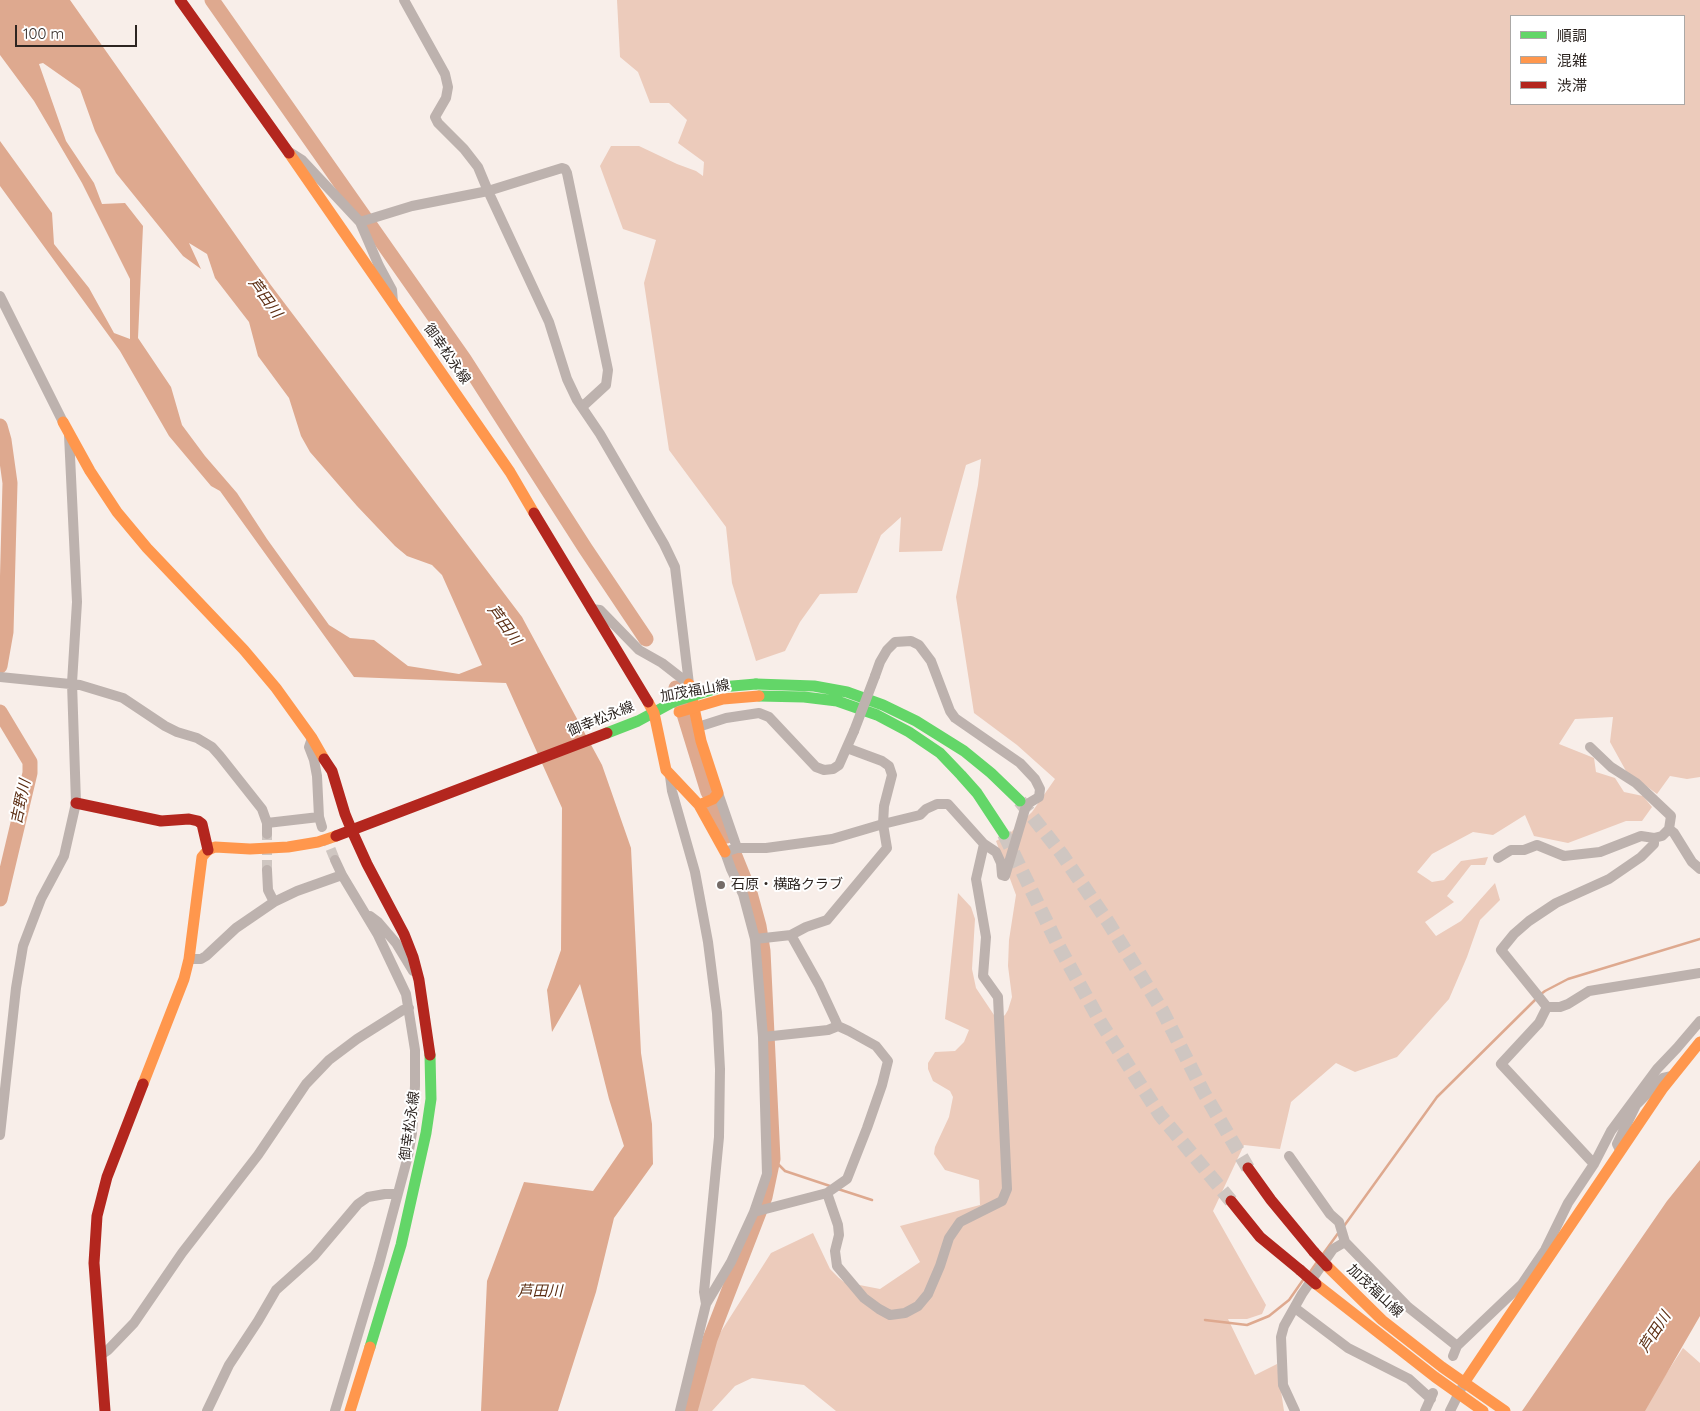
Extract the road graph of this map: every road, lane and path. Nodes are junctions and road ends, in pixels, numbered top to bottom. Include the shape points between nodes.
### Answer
1 (180, 0) edge
2 (404, 0) edge
3 (285, 148) junction
4 (488, 191) junction
5 (364, 220) junction
6 (0, 296) edge
7 (393, 303) junction
8 (582, 407) junction
9 (63, 422) joint
10 (69, 434) junction
11 (591, 609) junction
12 (0, 677) edge
13 (71, 683) junction
14 (689, 684) junction
15 (677, 707) junction
16 (654, 713) junction
17 (698, 727) junction
18 (312, 738) junction
19 (1590, 747) dead end
20 (846, 748) junction
21 (670, 776) junction
22 (718, 793) junction
23 (1020, 801) tunnel mouth
24 (76, 803) junction
25 (699, 806) junction
26 (267, 823) junction
27 (883, 824) junction
28 (1669, 829) junction
29 (352, 831) junction
30 (267, 834) tunnel mouth
31 (1004, 834) tunnel mouth
32 (1654, 838) junction
33 (984, 844) junction
34 (737, 848) junction
35 (208, 850) junction
36 (725, 852) junction
37 (1498, 858) dead end
38 (334, 860) tunnel mouth
39 (1700, 868) edge
40 (267, 870) tunnel mouth
41 (342, 876) junction
42 (274, 902) junction
43 (363, 911) junction
44 (791, 935) junction
45 (759, 938) junction
46 (189, 959) junction
47 (1700, 973) edge
48 (419, 980) junction
49 (1544, 1004) junction
50 (410, 1008) junction
51 (1700, 1021) edge
52 (838, 1026) junction
53 (763, 1037) junction
54 (1700, 1042) edge
55 (1673, 1076) junction
56 (1634, 1104) junction
57 (426, 1133) junction
58 (0, 1135) edge
59 (1620, 1150) junction
60 (1289, 1156) dead end
61 (1594, 1164) junction
62 (1248, 1168) tunnel mouth
63 (832, 1190) junction
64 (398, 1191) junction
65 (1231, 1201) tunnel mouth
66 (754, 1212) junction
67 (1345, 1242) junction
68 (1537, 1268) junction
69 (706, 1304) junction
70 (1295, 1308) junction
71 (102, 1354) junction
72 (1464, 1383) junction
73 (1458, 1394) junction
74 (1481, 1410) edge
75 (105, 1411) edge
76 (207, 1411) edge
77 (335, 1411) edge
78 (350, 1411) edge
79 (680, 1411) edge
80 (1295, 1411) edge
81 (1425, 1411) edge
82 (1450, 1411) edge
83 (1505, 1411) edge

1 - 3 main road, 御幸松永線
2 - 4 street via 445,74 446,98 435,117 478,167
3 - 5 street via 302,160
3 - 7 main road, 御幸松永線
4 - 5 street via 412,206
4 - 8 street via 549,322 567,379
4 - 8 street via 562,168 567,173 608,370 606,385
5 - 7 street via 379,266 392,290
6 - 9 street
7 - 11 main road, 御幸松永線 via 510,472
8 - 14 street via 675,567
9 - 10 main road
10 - 13 street via 77,602
10 - 18 main road via 117,512 276,688
11 - 14 street via 600,610 639,650
11 - 16 main road, 御幸松永線
12 - 13 street
13 - 24 street
13 - 26 street via 123,698 165,726 212,747 262,809
14 - 17 main road
15 - 16 main road, 加茂福山線
15 - 23 main road, 加茂福山線, bridge via 722,687 756,684 814,686 847,692 916,721 964,750
15 - 31 main road, 加茂福山線, bridge via 759,696 804,697 837,701 877,715 940,753 977,794
16 - 21 main road via 664,763
16 - 29 main road, 御幸松永線
17 - 20 street via 759,712 769,717 816,767 824,770 839,765
17 - 22 main road
18 - 26 street via 309,747 317,776 320,822
18 - 29 main road via 332,772
19 - 28 street via 1671,816
20 - 27 street via 889,766 892,775
20 - 33 street, bridge via 887,650 895,642 904,640 919,645 931,661 955,718 1020,763 1040,789 1039,797 1025,809 1005,876 996,852
21 - 25 main road
21 - 69 street via 698,889 717,1013 719,1137 704,1292
22 - 25 main road
22 - 34 street
24 - 35 main road via 161,821 198,821 202,824
24 - 58 street via 64,856 41,899 23,946
25 - 36 main road
26 - 30 street
27 - 33 street via 920,815 937,804 948,804
27 - 34 street via 832,840
27 - 44 street via 887,848 850,894 827,920
28 - 32 street
28 - 39 street via 1692,862
29 - 35 main road via 288,847 215,847
29 - 48 main road, 御幸松永線 via 404,934
32 - 37 street via 1641,836 1600,852 1564,856 1537,846 1511,850
32 - 49 street via 1654,844 1641,857 1609,879 1556,903 1529,921 1501,950
33 - 63 street via 976,879 986,937 983,976 998,997 1007,1189 1002,1201 960,1222 948,1238 928,1294 918,1306 905,1313 890,1315 864,1298 837,1266 835,1251 839,1235
34 - 36 street
35 - 46 main road via 202,857
36 - 45 street
38 - 41 street
40 - 42 street via 268,890
41 - 42 street
41 - 43 street
42 - 46 street via 236,928 206,956
43 - 48 street via 396,942
43 - 50 street via 378,935
44 - 45 street
44 - 52 street
45 - 53 street
46 - 71 main road via 184,980 107,1177 97,1216 94,1263
47 - 49 street via 1589,991 1560,1007
48 - 57 main road, 御幸松永線 via 431,1060 431,1099
49 - 61 street via 1539,1024 1502,1064
50 - 64 street via 415,1050 412,1132
50 - 71 street via 357,1039 329,1060 306,1084 134,1324
51 - 56 street via 1657,1069
52 - 53 street via 828,1030
52 - 63 street via 876,1046 888,1061 852,1169 847,1179
53 - 66 street via 767,1174
54 - 55 main road
55 - 56 street via 1663,1078
55 - 59 main road
56 - 59 street via 1617,1144
56 - 61 street via 1611,1131
57 - 64 street via 417,1144 406,1178
57 - 78 main road, 御幸松永線 via 401,1245
59 - 68 main road
60 - 67 street via 1338,1222
61 - 68 street via 1568,1203
62 - 72 main road, 加茂福山線, bridge via 1327,1266 1382,1320
63 - 66 street
64 - 76 street via 368,1197 358,1204 314,1256 276,1290 229,1365
64 - 77 street
65 - 73 main road, 加茂福山線, bridge via 1260,1237
66 - 69 street via 731,1262
67 - 68 street via 1455,1351
67 - 70 street via 1332,1248
68 - 72 main road
69 - 79 street
70 - 80 street via 1280,1337 1282,1384
70 - 81 street via 1348,1348 1409,1379 1432,1395
71 - 75 main road
72 - 73 street
72 - 83 main road, 加茂福山線
73 - 74 main road, 加茂福山線
73 - 82 street

